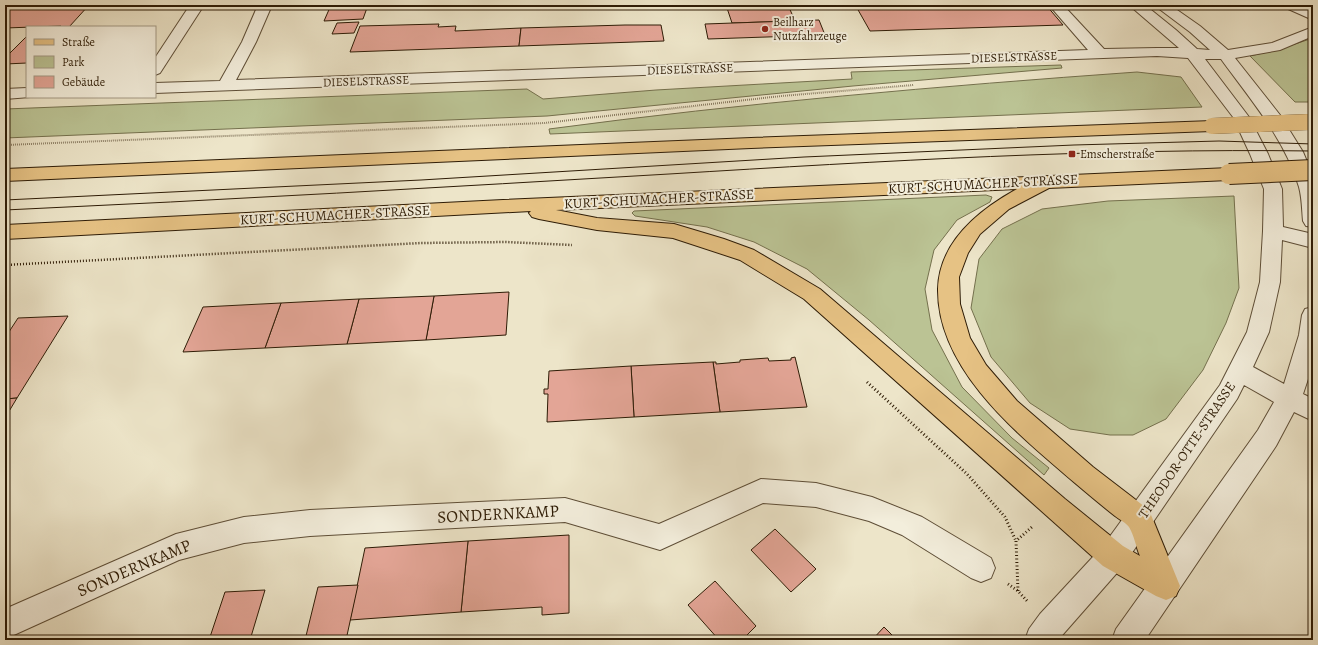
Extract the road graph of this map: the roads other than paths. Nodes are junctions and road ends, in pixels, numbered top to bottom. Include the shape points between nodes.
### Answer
1 (197, 5) edge
2 (265, 5) edge
3 (1056, 5) edge
4 (1136, 5) edge
5 (1160, 5) edge
6 (1291, 5) edge
7 (1313, 16) edge
8 (1313, 31) edge
9 (1100, 54) junction
10 (1193, 54) junction
11 (1225, 55) junction
12 (156, 68) edge
13 (225, 86) junction
14 (156, 88) edge
15 (26, 93) edge
16 (5, 94) edge
17 (1311, 121) edge
18 (1313, 170) edge
19 (5, 175) edge
20 (1054, 181) junction
21 (503, 206) junction
22 (1313, 221) edge
23 (1273, 231) junction
24 (5, 232) edge
25 (1313, 241) edge
26 (1313, 315) edge
27 (1239, 371) junction
28 (1289, 398) junction
29 (1313, 410) edge
30 (1139, 519) junction
31 (1114, 556) junction
32 (981, 568) dead end
33 (1166, 586) junction
34 (5, 624) edge
35 (1040, 640) edge
36 (1127, 640) edge

1 - 12 street
2 - 13 street via 249,42
3 - 9 street
4 - 10 street
5 - 11 street via 1195,29
6 - 7 street
8 - 11 street, DIESELSTRASSE via 1275,47
9 - 10 street, DIESELSTRASSE
9 - 13 street, DIESELSTRASSE
10 - 11 street, DIESELSTRASSE
10 - 23 street via 1241,118 1259,154 1273,189
11 - 22 street via 1274,119 1294,152 1309,188
13 - 14 street, DIESELSTRASSE
15 - 16 street
17 - 19 main road, bridge
18 - 20 main road, KURT-SCHUMACHER-STRASSE, bridge
20 - 21 main road, KURT-SCHUMACHER-STRASSE
20 - 30 main road via 1033,188 1002,204 973,229 958,252 949,276 949,304 959,338 978,372 1008,408
21 - 24 main road, KURT-SCHUMACHER-STRASSE
21 - 31 main road via 597,224 674,231 717,244 774,271 812,294
23 - 25 street
23 - 27 street, THEODOR-OTTE-STRASSE via 1270,282 1258,332
26 - 28 street via 1294,389
27 - 28 street
27 - 30 street, THEODOR-OTTE-STRASSE via 1228,392
28 - 29 street
28 - 33 street via 1267,438
30 - 31 street, THEODOR-OTTE-STRASSE
30 - 33 main road
31 - 33 main road
31 - 35 street, THEODOR-OTTE-STRASSE
32 - 34 street, SONDERNKAMP via 912,526 872,509 816,495 761,491 660,537 565,510 244,530 176,547
33 - 36 street

